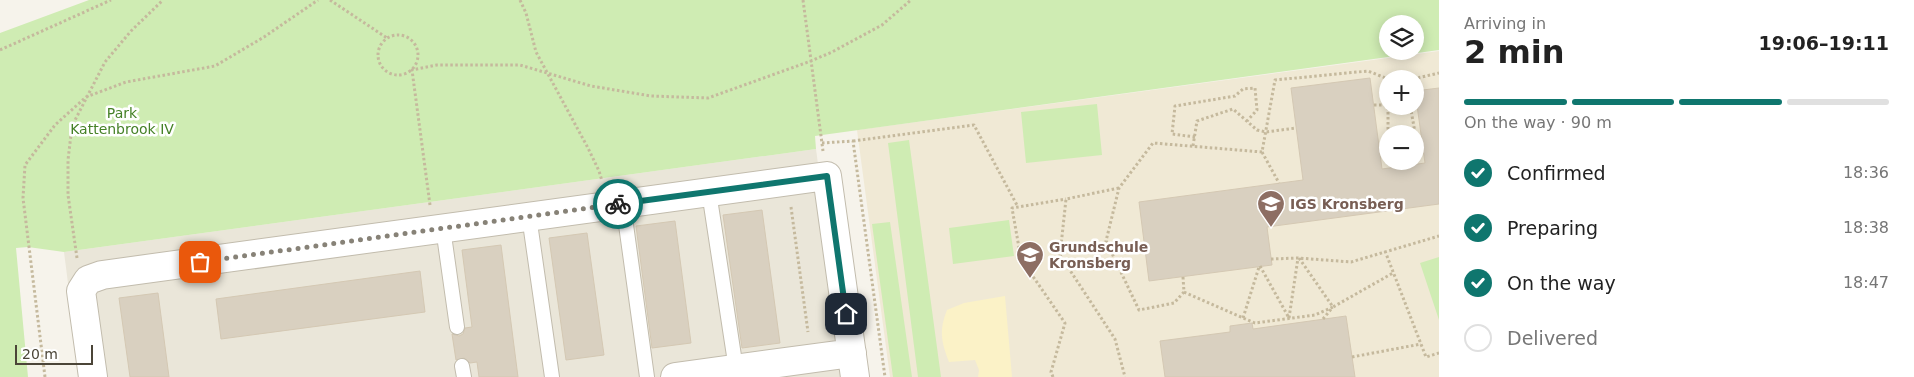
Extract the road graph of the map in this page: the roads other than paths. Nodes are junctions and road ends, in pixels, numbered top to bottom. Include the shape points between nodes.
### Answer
1 (709, 192) junction
2 (616, 204) junction
3 (529, 216) junction
4 (438, 229) junction
5 (457, 327) dead end
6 (853, 365) edge
7 (736, 369) junction
8 (94, 377) edge
9 (552, 377) edge
10 (647, 377) edge
11 (675, 377) edge

1 - 2 street
1 - 6 street via 827,176
1 - 7 lane
2 - 3 street
2 - 10 lane
3 - 4 street
3 - 9 lane
4 - 5 lane
4 - 8 street via 102,275 88,280 82,291
6 - 7 street via 811,358
7 - 11 street

